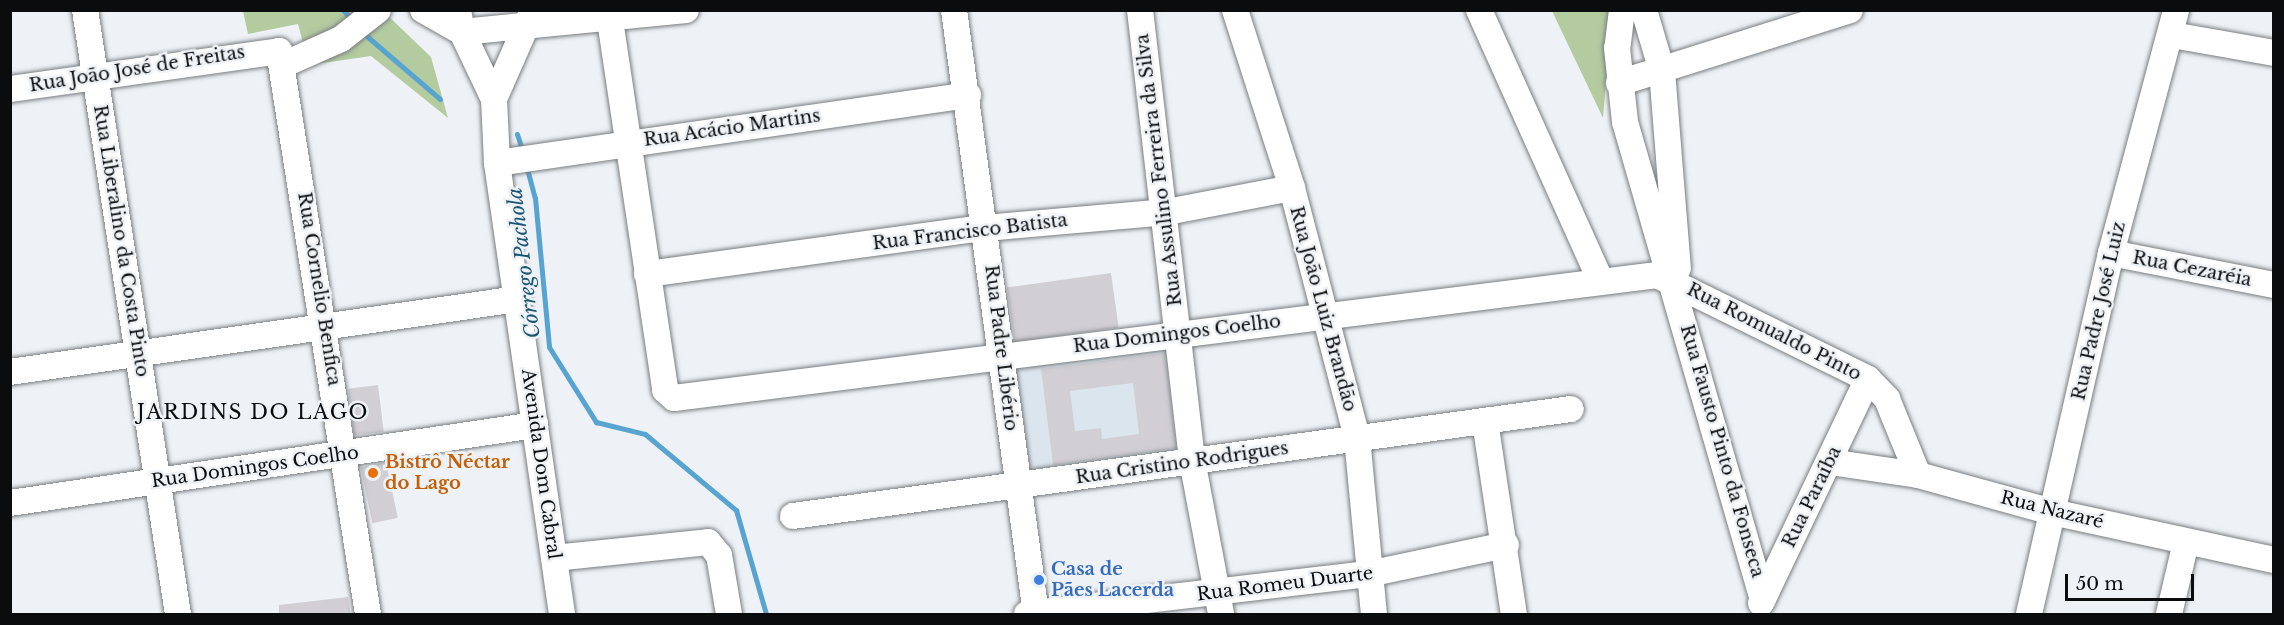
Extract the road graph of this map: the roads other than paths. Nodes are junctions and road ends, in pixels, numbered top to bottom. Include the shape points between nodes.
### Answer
1 (85, 10) edge
2 (423, 10) edge
3 (686, 10) edge
4 (954, 10) edge
5 (1140, 10) edge
6 (1235, 10) edge
7 (1479, 10) edge
8 (1622, 10) edge
9 (1644, 10) edge
10 (1850, 10) edge
11 (377, 11) edge
12 (532, 16) edge
13 (1817, 16) edge
14 (610, 20) junction
15 (460, 21) edge
16 (2174, 23) edge
17 (2274, 53) edge
18 (285, 64) junction
19 (1662, 71) junction
20 (96, 76) junction
21 (1619, 82) junction
22 (10, 89) edge
23 (968, 95) junction
24 (494, 99) junction
25 (626, 143) junction
26 (504, 162) junction
27 (1671, 178) junction
28 (1643, 183) junction
29 (1292, 188) junction
30 (1167, 212) junction
31 (985, 228) junction
32 (2111, 253) junction
33 (647, 274) junction
34 (1600, 279) junction
35 (2274, 285) edge
36 (1676, 288) junction
37 (518, 299) junction
38 (1328, 316) junction
39 (324, 329) junction
40 (1177, 332) junction
41 (140, 351) junction
42 (1004, 356) junction
43 (10, 372) edge
44 (1868, 379) junction
45 (1571, 409) dead end
46 (1485, 421) junction
47 (535, 425) junction
48 (1356, 438) junction
49 (345, 454) junction
50 (1192, 460) junction
51 (1830, 462) junction
52 (1918, 475) junction
53 (156, 480) junction
54 (1018, 487) junction
55 (10, 503) edge
56 (2052, 512) junction
57 (793, 516) dead end
58 (2186, 542) junction
59 (1506, 545) junction
60 (554, 558) junction
61 (2274, 560) edge
62 (1368, 574) junction
63 (1219, 604) edge
64 (1759, 607) edge
65 (1033, 614) edge
66 (178, 615) edge
67 (368, 615) edge
68 (562, 615) edge
69 (729, 615) edge
70 (1374, 615) edge
71 (1514, 615) edge
72 (2030, 615) edge
73 (2169, 615) edge

1 - 20 street, Rua Liberalino da Costa Pinto
2 - 15 street
3 - 14 street
4 - 23 street, Rua Padre Libério
5 - 30 street, Rua Assulino Ferreira da Silva
6 - 29 street, Rua João Luiz Brandão
7 - 34 street
8 - 21 street, Rua Fausto Pinto da Fonseca
9 - 19 street, Rua Fausto Pinto da Fonseca
10 - 13 street
11 - 18 street via 340,39
12 - 14 street
12 - 15 street
12 - 24 street
13 - 19 street
14 - 25 street
15 - 24 street
16 - 17 street
16 - 32 street, Rua Padre José Luiz
18 - 20 street, Rua João José de Freitas via 279,51 264,49
18 - 39 street, Rua Cornelio Benfica
19 - 21 street
19 - 27 street, Rua Fausto Pinto da Fonseca
20 - 22 street, Rua João José de Freitas
20 - 41 street, Rua Liberalino da Costa Pinto
21 - 28 street, Rua Fausto Pinto da Fonseca
23 - 25 street, Rua Acácio Martins
23 - 31 street, Rua Padre Libério
24 - 26 street, Avenida Dom Cabral
25 - 26 street, Rua Acácio Martins
25 - 33 street
26 - 37 street, Avenida Dom Cabral
27 - 28 street
27 - 36 street, Rua Fausto Pinto da Fonseca
28 - 36 street, Rua Fausto Pinto da Fonseca
29 - 30 street, Rua Francisco Batista
29 - 38 street, Rua João Luiz Brandão
30 - 31 street, Rua Francisco Batista
30 - 40 street, Rua Assulino Ferreira da Silva
31 - 33 street, Rua Francisco Batista
31 - 42 street, Rua Padre Libério
32 - 35 street, Rua Cezaréia
32 - 56 street, Rua Padre José Luiz
33 - 42 street, Rua Domingos Coelho via 665,390 674,398
34 - 36 street, Rua Domingos Coelho
34 - 38 street, Rua Domingos Coelho
36 - 44 street, Rua Romualdo Pinto
36 - 64 street, Rua Fausto Pinto da Fonseca
37 - 39 street
37 - 47 street, Avenida Dom Cabral
38 - 40 street, Rua Domingos Coelho
38 - 48 street, Rua João Luiz Brandão
39 - 41 street
39 - 49 street, Rua Cornelio Benfica
40 - 42 street, Rua Domingos Coelho
40 - 50 street, Rua Assulino Ferreira da Silva
41 - 43 street
41 - 53 street, Rua Liberalino da Costa Pinto
42 - 54 street, Rua Padre Libério
44 - 51 street, Rua Paraíba
44 - 52 street, Rua Romualdo Pinto via 1887,399
45 - 46 street, Rua Cristino Rodrigues
46 - 48 street, Rua Cristino Rodrigues
46 - 59 street
47 - 49 street, Rua Domingos Coelho
47 - 60 street, Avenida Dom Cabral
48 - 50 street, Rua Cristino Rodrigues
48 - 62 street, Rua João Luiz Brandão
49 - 53 street, Rua Domingos Coelho
49 - 67 street, Rua Cornelio Benfica
50 - 54 street, Rua Cristino Rodrigues
50 - 63 street, Rua Assulino Ferreira da Silva
51 - 52 street, Rua Nazaré
51 - 64 street, Rua Paraíba
52 - 56 street, Rua Nazaré
53 - 55 street, Rua Domingos Coelho
53 - 66 street, Rua Liberalino da Costa Pinto
54 - 57 street, Rua Cristino Rodrigues
54 - 65 street, Rua Padre Libério
56 - 58 street, Rua Nazaré
56 - 72 street, Rua Padre José Luiz
58 - 61 street, Rua Nazaré
58 - 73 street
59 - 62 street, Rua Romeu Duarte
59 - 71 street
60 - 68 street, Avenida Dom Cabral
60 - 69 street via 708,542 719,555
62 - 63 street, Rua Romeu Duarte
62 - 70 street, Rua João Luiz Brandão
63 - 65 street, Rua Romeu Duarte

